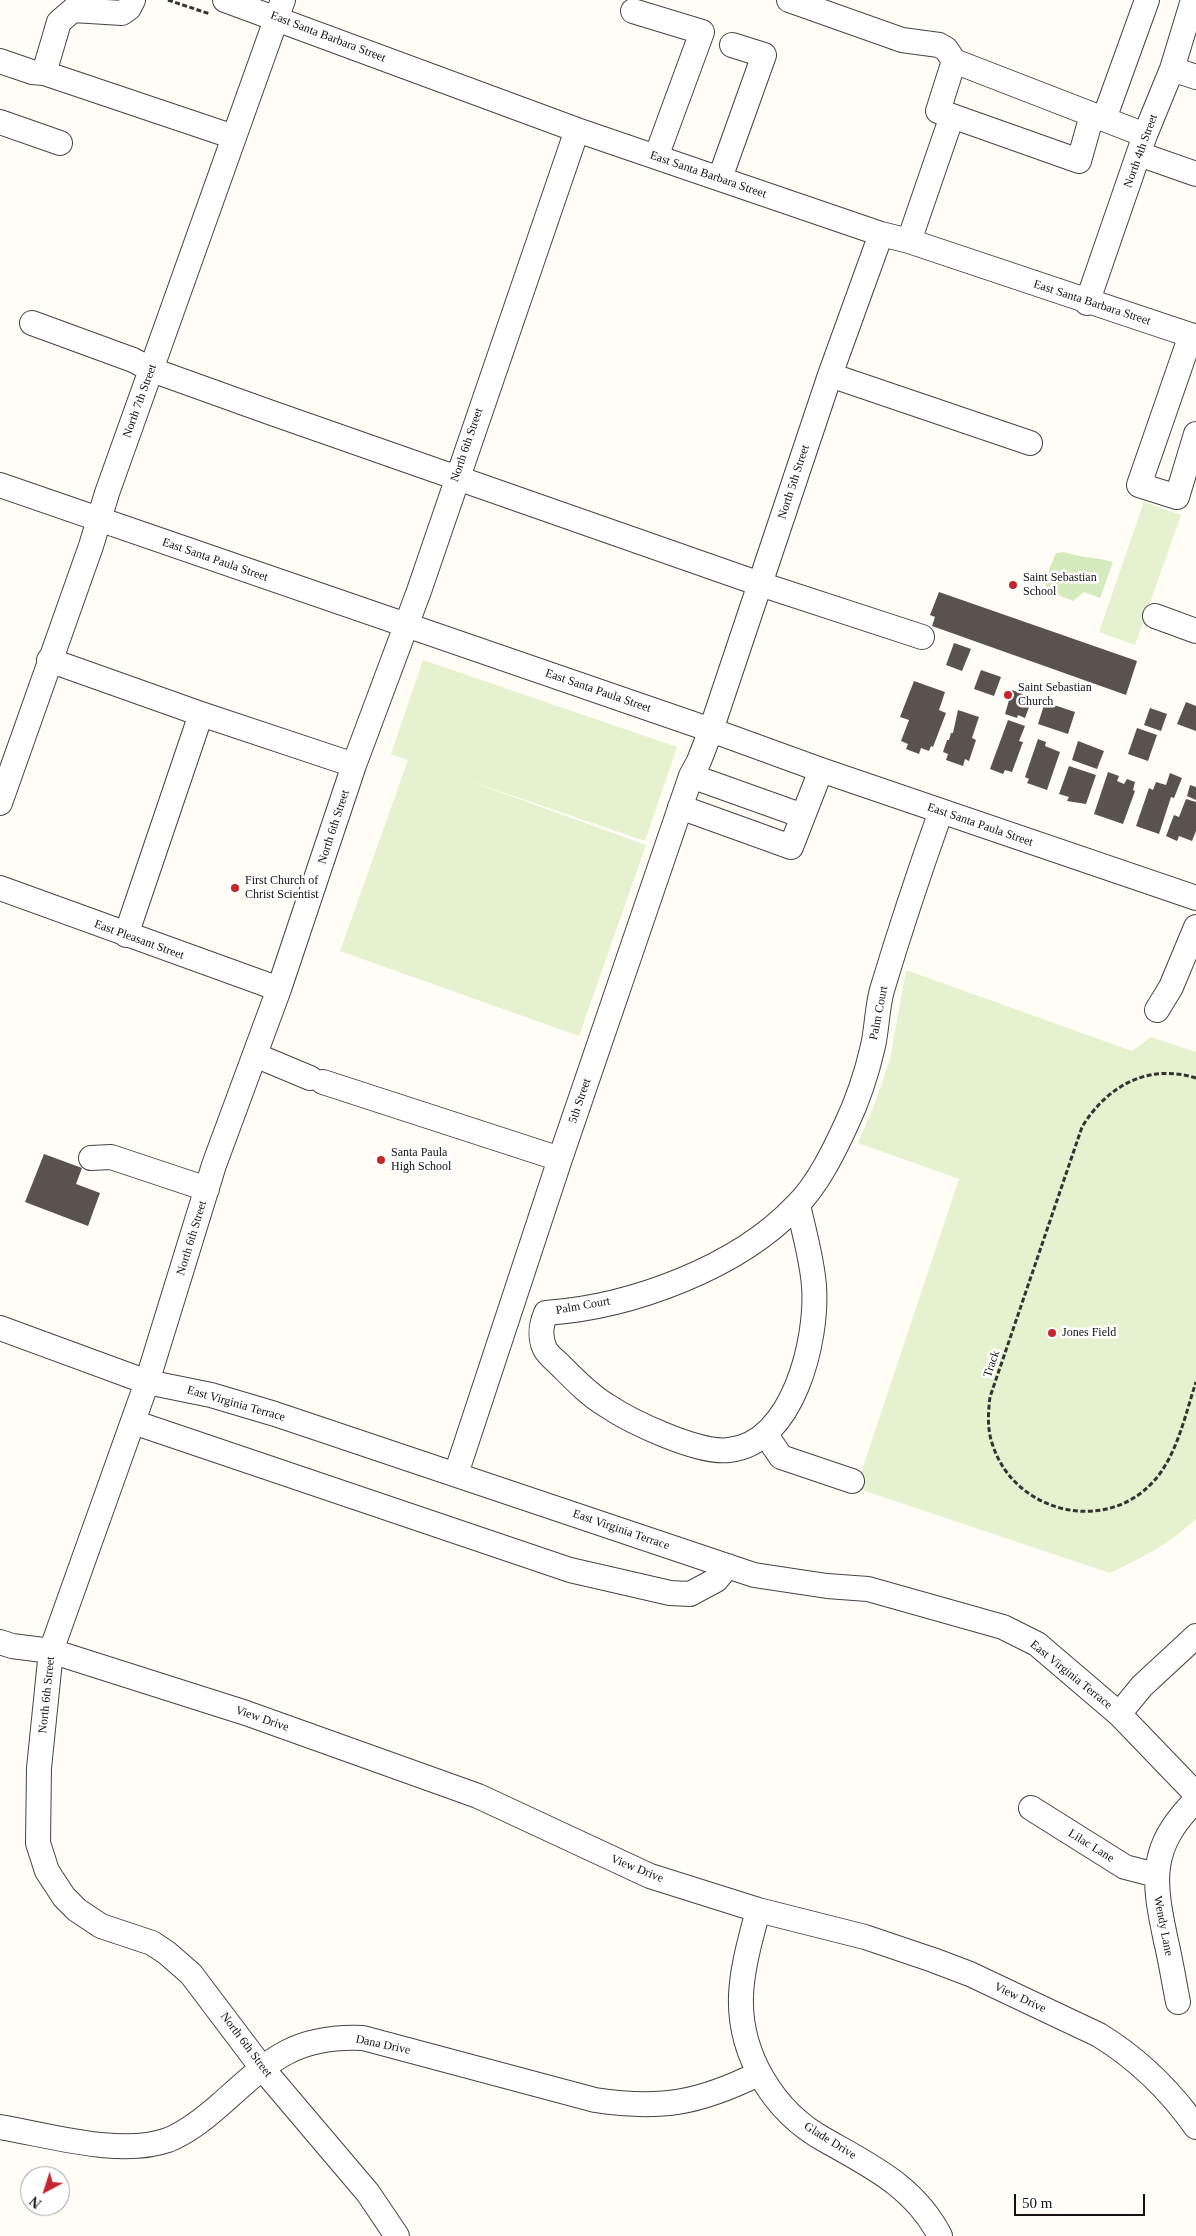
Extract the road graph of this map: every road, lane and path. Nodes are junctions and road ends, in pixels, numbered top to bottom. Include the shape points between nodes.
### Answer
1 (133, 0) edge
2 (225, 0) edge
3 (789, 0) edge
4 (1147, 0) edge
5 (1193, 0) edge
6 (280, 9) edge
7 (633, 11) dead end
8 (732, 44) dead end
9 (0, 61) edge
10 (954, 61) junction
11 (1172, 69) junction
12 (44, 74) junction
13 (1196, 77) edge
14 (952, 116) junction
15 (1098, 117) junction
16 (0, 122) edge
17 (577, 130) junction
18 (234, 137) junction
19 (60, 143) dead end
20 (1142, 144) junction
21 (656, 157) junction
22 (1196, 174) edge
23 (720, 178) junction
24 (880, 234) junction
25 (909, 241) junction
26 (1087, 303) junction
27 (32, 323) dead end
28 (1193, 336) edge
29 (152, 370) junction
30 (830, 375) junction
31 (1196, 434) edge
32 (1030, 443) dead end
33 (456, 476) junction
34 (0, 485) edge
35 (99, 520) junction
36 (760, 584) junction
37 (1155, 616) dead end
38 (406, 625) junction
39 (1196, 631) edge
40 (922, 637) dead end
41 (49, 660) junction
42 (201, 714) junction
43 (711, 730) junction
44 (354, 766) junction
45 (821, 770) junction
46 (691, 776) junction
47 (0, 803) edge
48 (680, 807) junction
49 (941, 811) junction
50 (803, 816) junction
51 (0, 888) edge
52 (1196, 898) edge
53 (1196, 927) edge
54 (126, 935) junction
55 (279, 989) junction
56 (1158, 1010) dead end
57 (255, 1055) junction
58 (1196, 1078) edge
59 (91, 1158) dead end
60 (560, 1159) junction
61 (206, 1189) junction
62 (798, 1205) junction
63 (0, 1328) edge
64 (148, 1382) junction
65 (1196, 1382) edge
66 (133, 1422) junction
67 (766, 1435) junction
68 (456, 1474) junction
69 (852, 1482) dead end
70 (728, 1566) junction
71 (1196, 1636) edge
72 (0, 1642) edge
73 (51, 1651) junction
74 (1119, 1714) junction
75 (1196, 1794) edge
76 (1196, 1800) edge
77 (1031, 1808) dead end
78 (1156, 1875) junction
79 (758, 1910) junction
80 (1178, 2002) dead end
81 (262, 2068) junction
82 (758, 2074) junction
83 (0, 2126) edge
84 (1196, 2127) edge
85 (397, 2236) edge
86 (940, 2236) edge

1 - 12 street via 130,8 122,13 73,10 59,22
2 - 6 street, East Santa Barbara Street
3 - 10 street via 902,40 939,45
4 - 15 street
5 - 11 street, North 4th Street
6 - 17 street, East Santa Barbara Street
6 - 18 street, North 7th Street
7 - 21 street via 702,32
8 - 23 street via 764,55
9 - 12 street
10 - 14 street via 938,111
10 - 15 street
11 - 13 street
11 - 20 street, North 4th Street
12 - 18 street
14 - 15 street via 1079,161
14 - 25 street
15 - 20 street
16 - 19 street
17 - 21 street, East Santa Barbara Street
17 - 33 street, North 6th Street
18 - 29 street, North 7th Street
20 - 22 street
20 - 26 street, North 4th Street
21 - 23 street, East Santa Barbara Street
23 - 24 street, East Santa Barbara Street
24 - 25 street, East Santa Barbara Street
24 - 30 street, North 5th Street
25 - 26 street, East Santa Barbara Street
26 - 28 street, East Santa Barbara Street
27 - 29 street
28 - 31 street via 1139,485 1177,496
29 - 33 street
29 - 35 street, North 7th Street
30 - 32 street
30 - 36 street, North 5th Street
33 - 36 street
33 - 38 street, North 6th Street
34 - 35 street, East Santa Paula Street
35 - 38 street, East Santa Paula Street
35 - 41 street, North 7th Street
36 - 40 street
36 - 43 street, North 5th Street
37 - 39 street
38 - 43 street, East Santa Paula Street
38 - 44 street, North 6th Street
41 - 42 street
41 - 47 street, North 7th Street
42 - 44 street
42 - 54 street
43 - 45 street, East Santa Paula Street
43 - 46 street, 5th Street
44 - 55 street, North 6th Street
45 - 49 street, East Santa Paula Street
45 - 50 street
46 - 48 street, 5th Street
46 - 50 street
48 - 50 street via 791,847
48 - 60 street, 5th Street
49 - 52 street, East Santa Paula Street
49 - 62 street, Palm Court via 882,993 873,1045 854,1106 821,1171
51 - 54 street, East Pleasant Street
53 - 56 street
54 - 55 street, East Pleasant Street
55 - 57 street, North 6th Street
57 - 60 street via 316,1080
57 - 61 street, North 6th Street
58 - 65 path, Track via 1164,1073 1133,1080 1106,1096 1082,1127 990,1397 988,1416 992,1445 1017,1486 1043,1503 1075,1512 1107,1509 1136,1496 1159,1474 1174,1448
59 - 61 street via 111,1157
60 - 68 street, 5th Street
61 - 64 street, North 6th Street
62 - 67 street, Palm Court via 814,1288 810,1345 794,1390 776,1424
62 - 67 street, Palm Court via 751,1243 708,1268 641,1294 586,1308 546,1313 540,1327 545,1350 581,1385 604,1404 668,1436 721,1451 748,1446
63 - 64 street, East Virginia Terrace
64 - 66 street, North 6th Street
64 - 68 street, East Virginia Terrace via 220,1398
66 - 70 street via 570,1570 670,1593 690,1594 716,1580
66 - 73 street, North 6th Street
67 - 69 street via 781,1457
68 - 70 street, East Virginia Terrace
70 - 74 street, East Virginia Terrace via 754,1575 868,1589 1003,1627 1037,1644
71 - 74 street via 1142,1686
72 - 73 street, View Drive
73 - 79 street, View Drive via 246,1713 478,1796 650,1876
73 - 81 street, North 6th Street via 37,1814 38,1843 48,1871 76,1910 101,1926 152,1944 180,1963
74 - 75 street, East Virginia Terrace
76 - 78 street, Wendy Lane via 1180,1816 1166,1842
77 - 78 street, Lilac Lane via 1124,1867
78 - 80 street, Wendy Lane via 1158,1908
79 - 82 street, Glade Drive via 741,1995 746,2041
79 - 84 street, View Drive via 865,1937 933,1960 1099,2035 1162,2084
81 - 82 street, Dana Drive via 302,2044 330,2038 363,2038 595,2100 649,2105 704,2098
81 - 83 street, Dana Drive via 191,2128 168,2140 144,2146 118,2147
81 - 85 street, North 6th Street via 368,2193
82 - 86 street, Glade Drive via 779,2102 801,2123 823,2140 901,2186

